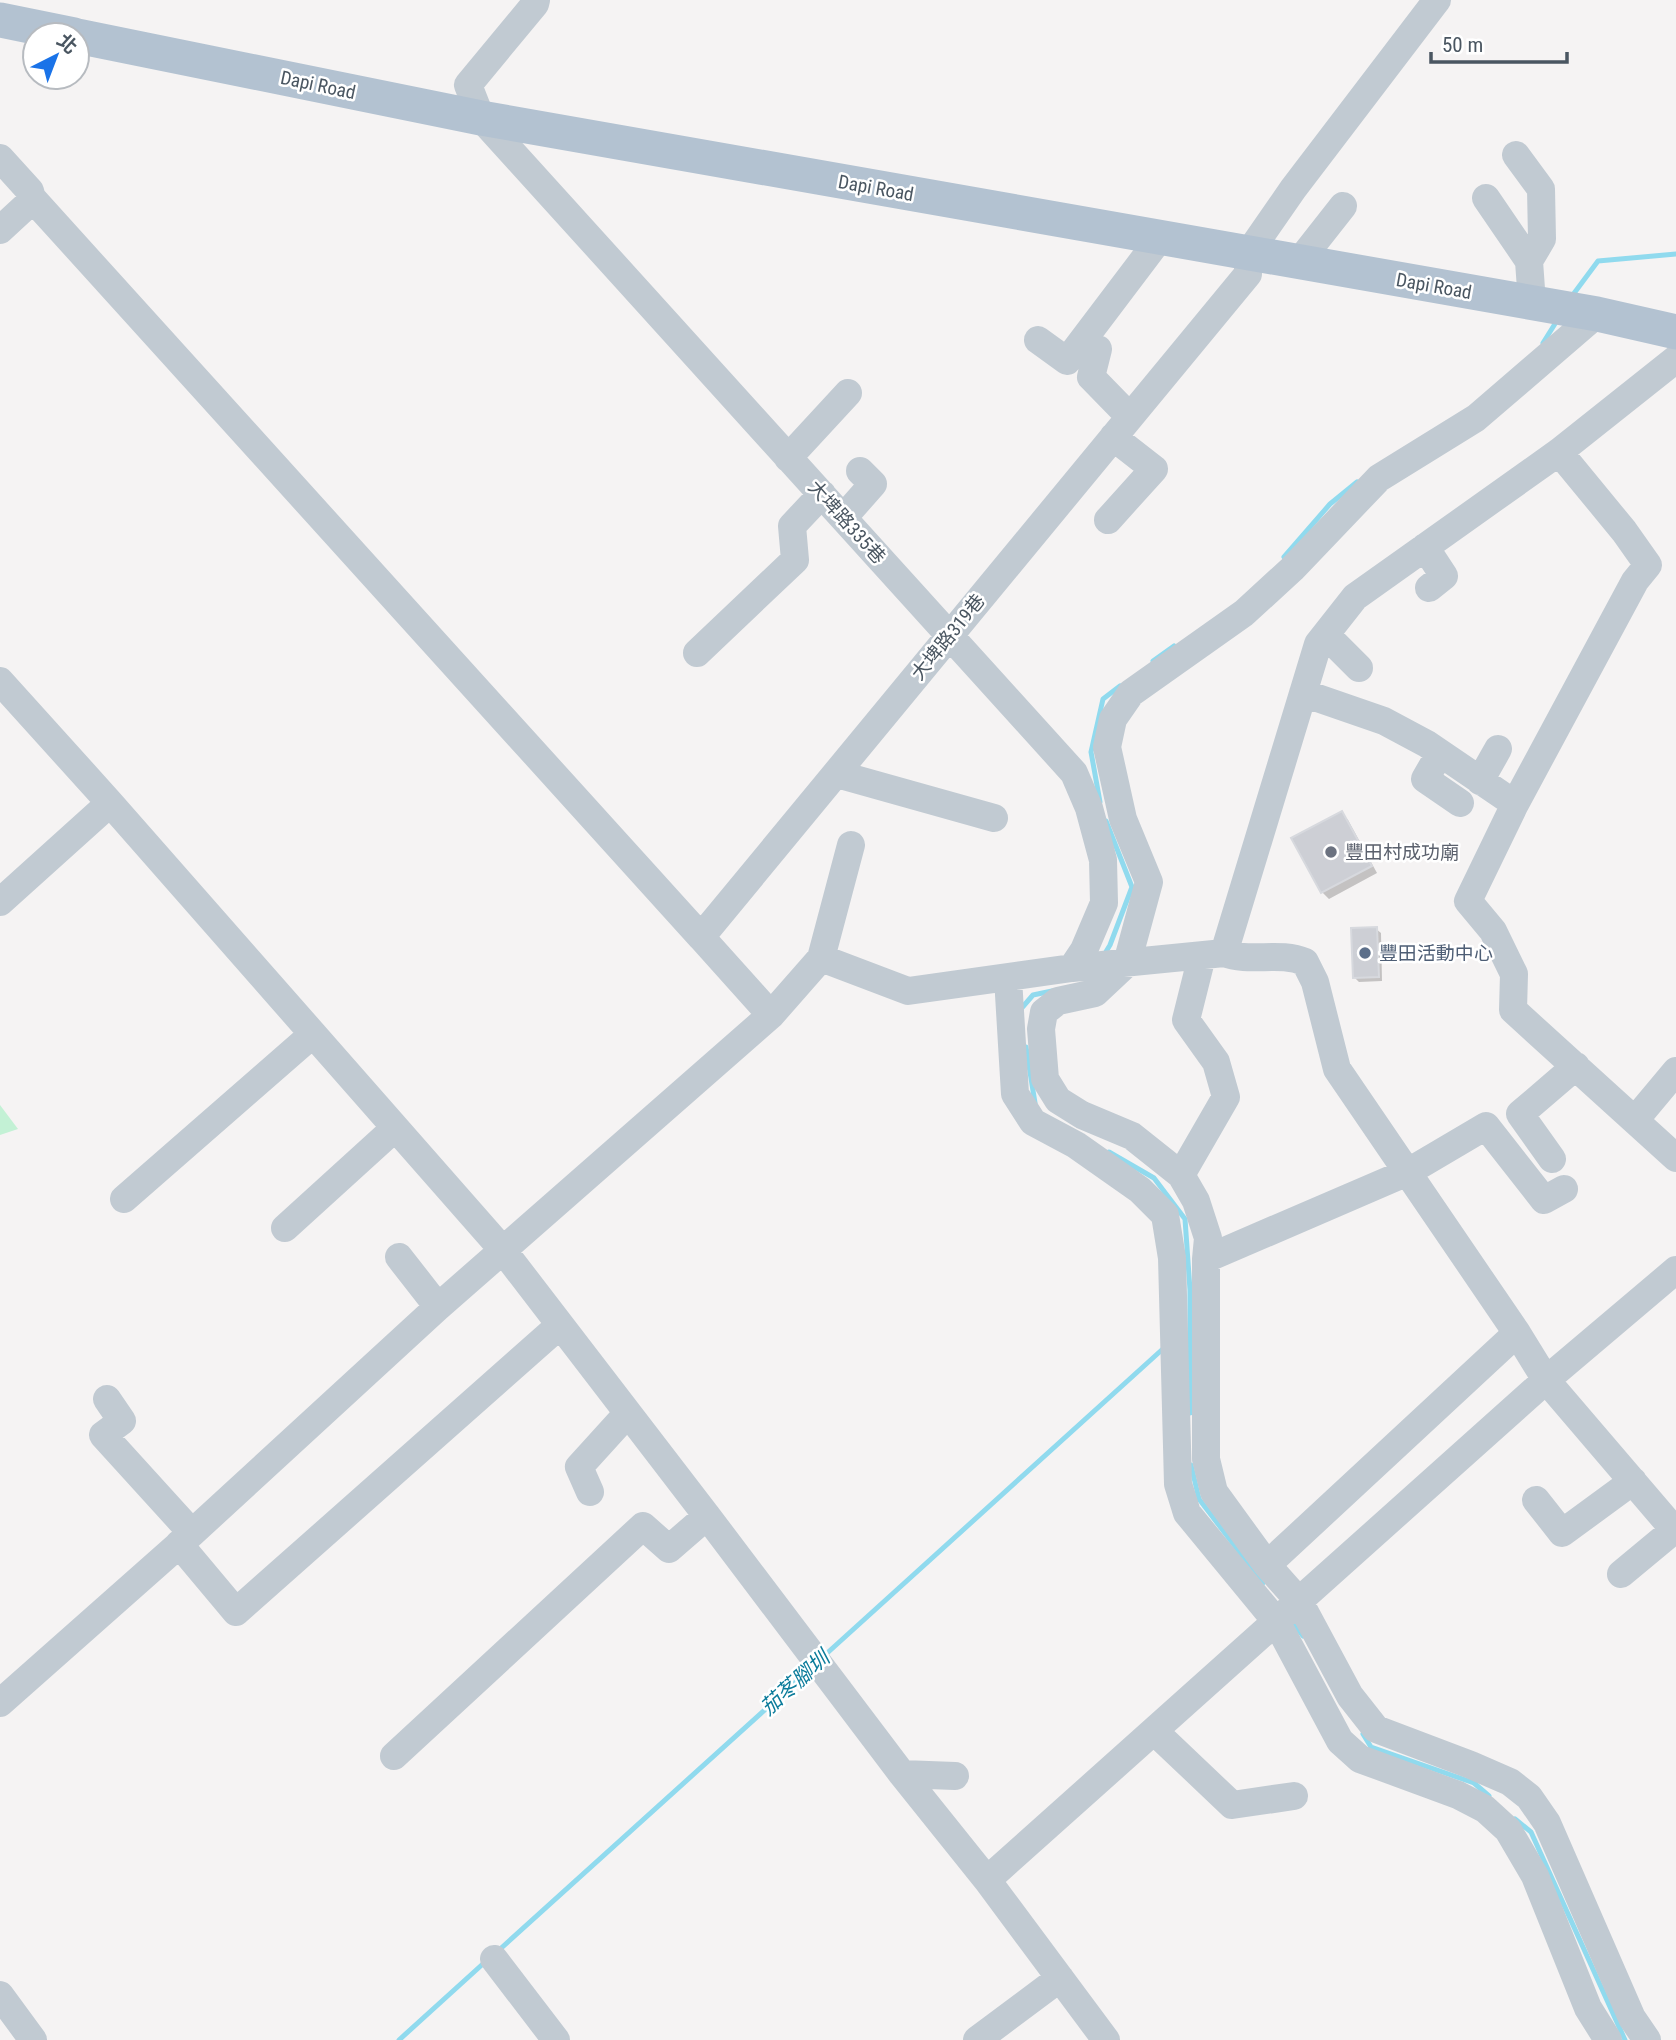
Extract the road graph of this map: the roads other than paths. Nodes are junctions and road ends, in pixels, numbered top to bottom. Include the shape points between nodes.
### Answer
1 (536, 0) edge
2 (1437, 0) edge
3 (0, 20) edge
4 (21, 24) edge
5 (91, 38) edge
6 (481, 118) junction
7 (1516, 155) dead end
8 (0, 158) edge
9 (32, 198) junction
10 (1486, 198) dead end
11 (1343, 206) dead end
12 (0, 230) edge
13 (1160, 238) junction
14 (1248, 254) junction
15 (1529, 261) junction
16 (1299, 262) junction
17 (1532, 303) junction
18 (1597, 314) junction
19 (1676, 332) edge
20 (1038, 340) dead end
21 (1098, 349) dead end
22 (1676, 359) edge
23 (848, 393) dead end
24 (1121, 427) junction
25 (1559, 452) junction
26 (788, 458) junction
27 (860, 471) dead end
28 (822, 494) junction
29 (844, 519) junction
30 (1108, 520) dead end
31 (1425, 548) junction
32 (1429, 588) dead end
33 (949, 635) junction
34 (1326, 635) junction
35 (697, 653) dead end
36 (1359, 668) dead end
37 (0, 681) edge
38 (1303, 693) junction
39 (1498, 749) dead end
40 (1440, 753) junction
41 (837, 774) junction
42 (1480, 781) junction
43 (110, 803) junction
44 (1460, 803) dead end
45 (1515, 804) junction
46 (994, 818) dead end
47 (851, 845) dead end
48 (0, 902) edge
49 (701, 937) junction
50 (1213, 955) junction
51 (821, 958) junction
52 (1127, 962) junction
53 (1072, 968) junction
54 (1008, 978) junction
55 (771, 1015) junction
56 (313, 1034) junction
57 (1576, 1066) junction
58 (1676, 1071) edge
59 (1635, 1120) junction
60 (396, 1128) junction
61 (1676, 1158) edge
62 (1552, 1159) dead end
63 (1408, 1172) junction
64 (1181, 1175) junction
65 (1564, 1189) dead end
66 (124, 1199) dead end
67 (285, 1227) dead end
68 (502, 1250) junction
69 (399, 1257) dead end
70 (1206, 1259) junction
71 (1676, 1270) edge
72 (438, 1307) junction
73 (560, 1325) junction
74 (1517, 1333) junction
75 (1546, 1380) junction
76 (107, 1399) dead end
77 (628, 1413) junction
78 (1633, 1481) junction
79 (590, 1492) dead end
80 (1536, 1500) dead end
81 (707, 1516) junction
82 (1675, 1531) edge
83 (186, 1538) junction
84 (1267, 1565) junction
85 (1620, 1574) dead end
86 (1299, 1601) junction
87 (1276, 1621) junction
88 (0, 1703) edge
89 (1154, 1731) junction
90 (394, 1756) dead end
91 (902, 1774) junction
92 (955, 1776) dead end
93 (1294, 1796) dead end
94 (987, 1880) junction
95 (494, 1959) dead end
96 (1060, 1978) junction
97 (0, 1995) edge
98 (33, 2040) edge
99 (556, 2040) edge
100 (977, 2040) edge
101 (1106, 2040) edge
102 (1608, 2040) edge
103 (1647, 2040) edge

1 - 6 street via 468,85
2 - 14 street, 大埤路319巷
3 - 4 main road, Dapi Road
5 - 6 main road, Dapi Road
6 - 13 main road, Dapi Road
6 - 26 street, 大埤路335巷
7 - 15 street via 1541,189 1542,239
8 - 9 street
9 - 12 street
9 - 49 street
10 - 15 street
11 - 16 street
13 - 14 main road, Dapi Road
13 - 20 street via 1067,361
14 - 16 main road, Dapi Road
14 - 24 street, 大埤路319巷 via 1248,274
15 - 17 street
16 - 17 main road, Dapi Road
17 - 18 main road, Dapi Road
18 - 19 main road, Dapi Road
18 - 52 street via 1476,418 1379,478 1244,613 1130,693 1113,719 1107,747 1123,820 1149,882
21 - 24 street via 1091,377
22 - 25 street
23 - 26 street
24 - 30 street via 1154,470
24 - 33 street, 大埤路319巷
25 - 31 street
25 - 45 street via 1648,565 1635,580
26 - 28 street, 大埤路335巷
27 - 29 street via 873,484
28 - 29 street, 大埤路335巷
28 - 35 street via 792,526 795,560
29 - 33 street, 大埤路335巷
31 - 32 street via 1444,576
31 - 34 street via 1355,597
33 - 41 street, 大埤路319巷
33 - 53 street, 大埤路335巷 via 1074,773 1090,808 1103,860 1104,903
34 - 36 street
34 - 38 street via 1318,644
37 - 43 street
38 - 40 street via 1384,721
38 - 50 street
39 - 42 street
40 - 42 street
40 - 44 street via 1425,779
41 - 46 street
41 - 49 street, 大埤路319巷
42 - 45 street
43 - 48 street
43 - 56 street
45 - 57 street via 1468,901 1493,932 1514,974 1513,1010
47 - 51 street
49 - 55 street
50 - 52 street
50 - 63 street via 1293,957 1305,962 1318,993 1337,1069
50 - 64 street via 1186,1020 1216,1062 1226,1097
51 - 54 street via 908,991
51 - 55 street
52 - 53 street
52 - 64 street via 1095,993 1058,1001 1044,1012 1045,1079 1058,1100 1132,1136
53 - 54 street
54 - 87 street via 1015,1094 1033,1122 1076,1145 1140,1190 1166,1216 1172,1258 1178,1483 1187,1513
55 - 68 street
56 - 60 street
56 - 66 street
57 - 59 street
57 - 62 street via 1520,1114
58 - 59 street
59 - 61 street
60 - 67 street
60 - 68 street
63 - 65 street via 1486,1126 1544,1200
63 - 70 street
63 - 74 street
64 - 70 street via 1196,1201 1208,1238
68 - 72 street
68 - 73 street
69 - 72 street
70 - 84 street via 1206,1459 1214,1492
71 - 75 street
72 - 83 street
73 - 77 street
73 - 83 street via 236,1612
74 - 75 street
74 - 84 street
75 - 78 street
75 - 86 street
76 - 83 street via 122,1421 103,1436
77 - 79 street via 579,1467
77 - 81 street
78 - 80 street via 1562,1533
78 - 82 street
81 - 90 street via 668,1549 643,1527
81 - 91 street
82 - 85 street
83 - 88 street
84 - 86 street
86 - 87 street
86 - 103 street via 1350,1696 1376,1729 1510,1782 1529,1797 1547,1823 1632,2018
87 - 89 street
87 - 102 street via 1340,1741 1360,1759 1485,1809 1508,1830 1535,1876 1588,2008
89 - 93 street via 1232,1805
89 - 94 street
91 - 92 street
91 - 94 street
94 - 96 street
95 - 99 street
96 - 100 street
96 - 101 street
97 - 98 street

